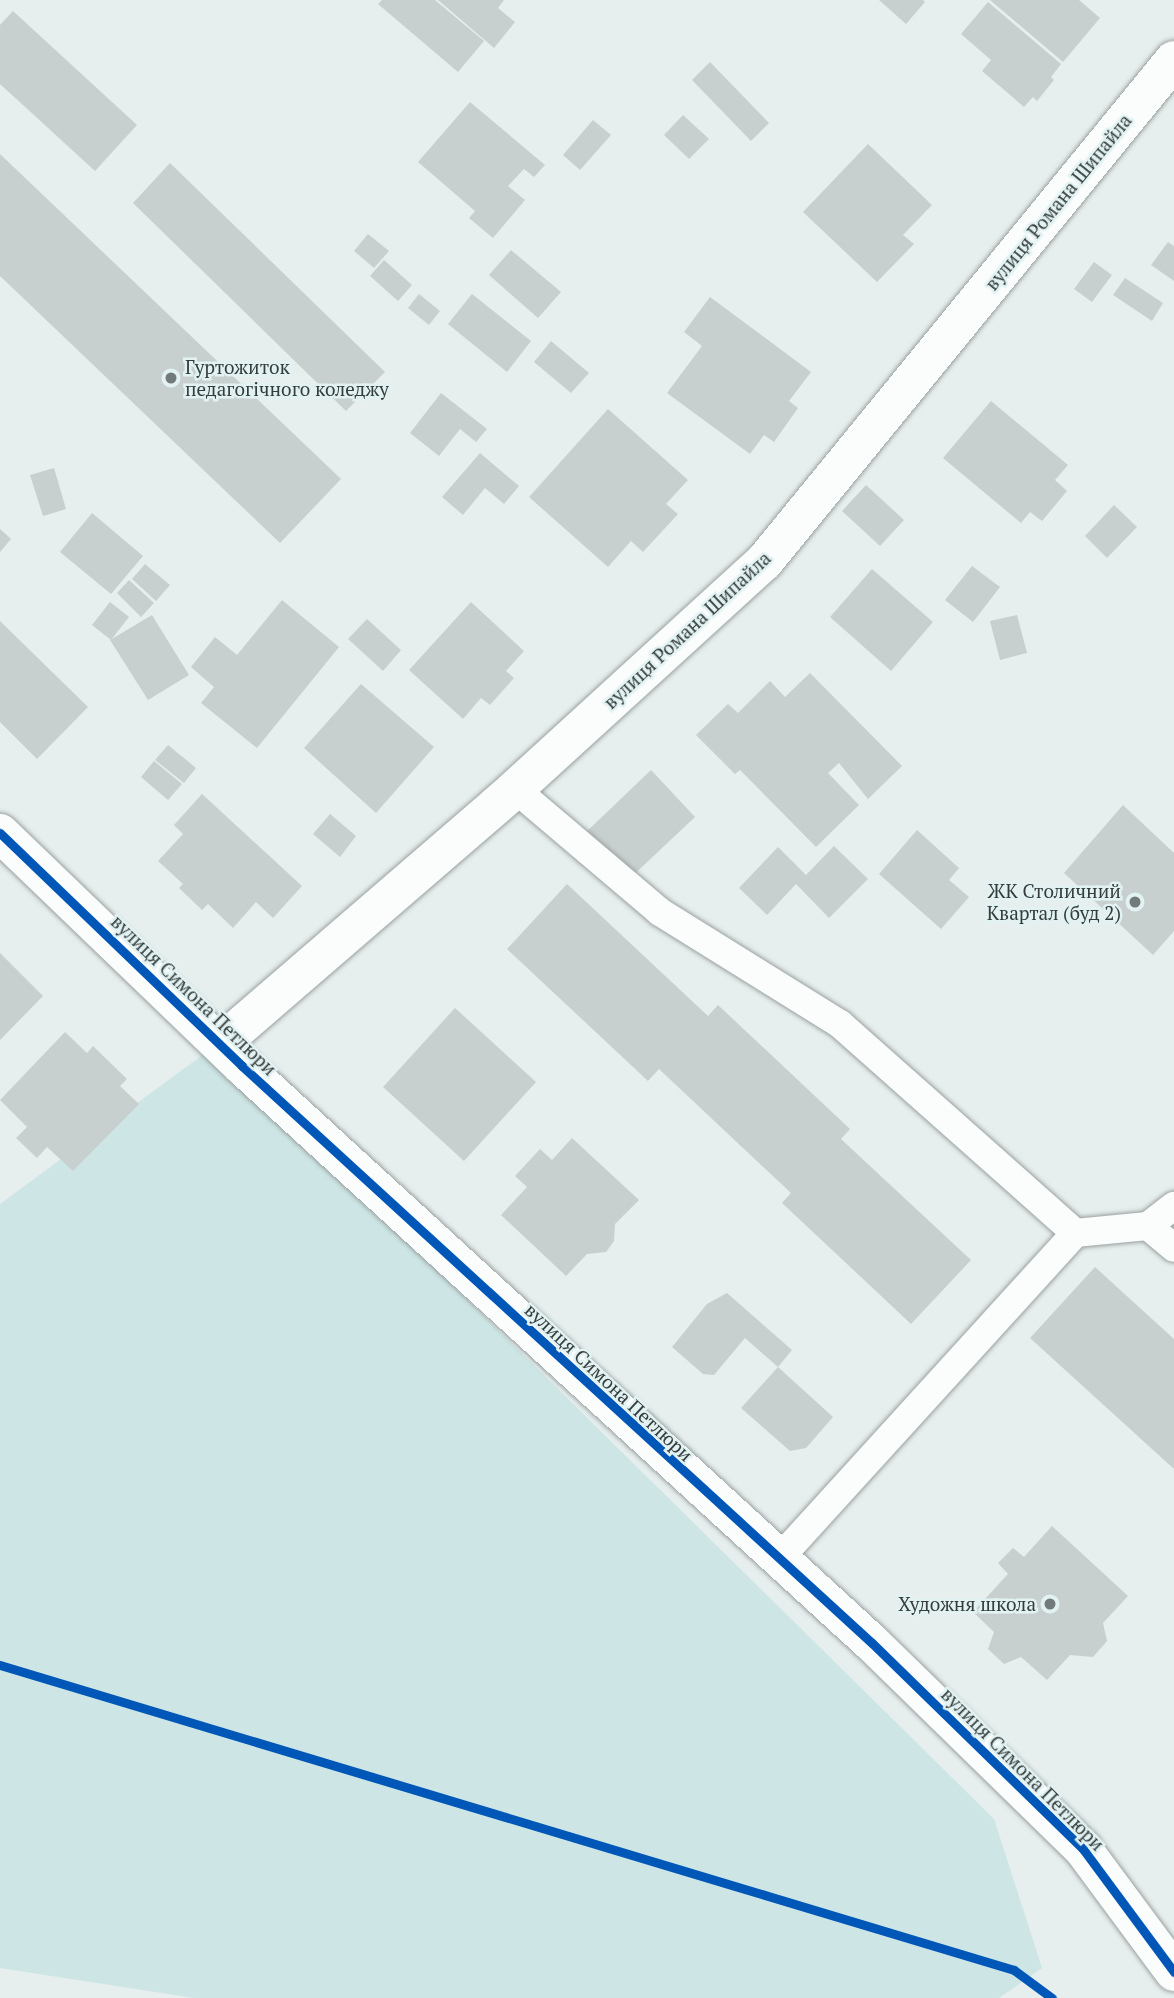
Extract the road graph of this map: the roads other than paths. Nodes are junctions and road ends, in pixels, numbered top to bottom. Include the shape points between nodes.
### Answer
1 (1174, 60) edge
2 (515, 789) junction
3 (0, 833) edge
4 (220, 1044) junction
5 (1174, 1206) edge
6 (1148, 1226) junction
7 (1075, 1233) junction
8 (1174, 1248) edge
9 (777, 1561) junction
10 (1174, 1972) edge

1 - 2 street, вулиця Романа Шипайла via 764,562
2 - 4 street, вулиця Романа Шипайла
2 - 7 lane via 660,912 840,1024
3 - 4 street, вулиця Симона Петлюри
4 - 9 street, вулиця Симона Петлюри
5 - 6 lane
6 - 7 lane
6 - 8 lane
7 - 9 lane
9 - 10 street, вулиця Симона Петлюри via 872,1643 1083,1849

